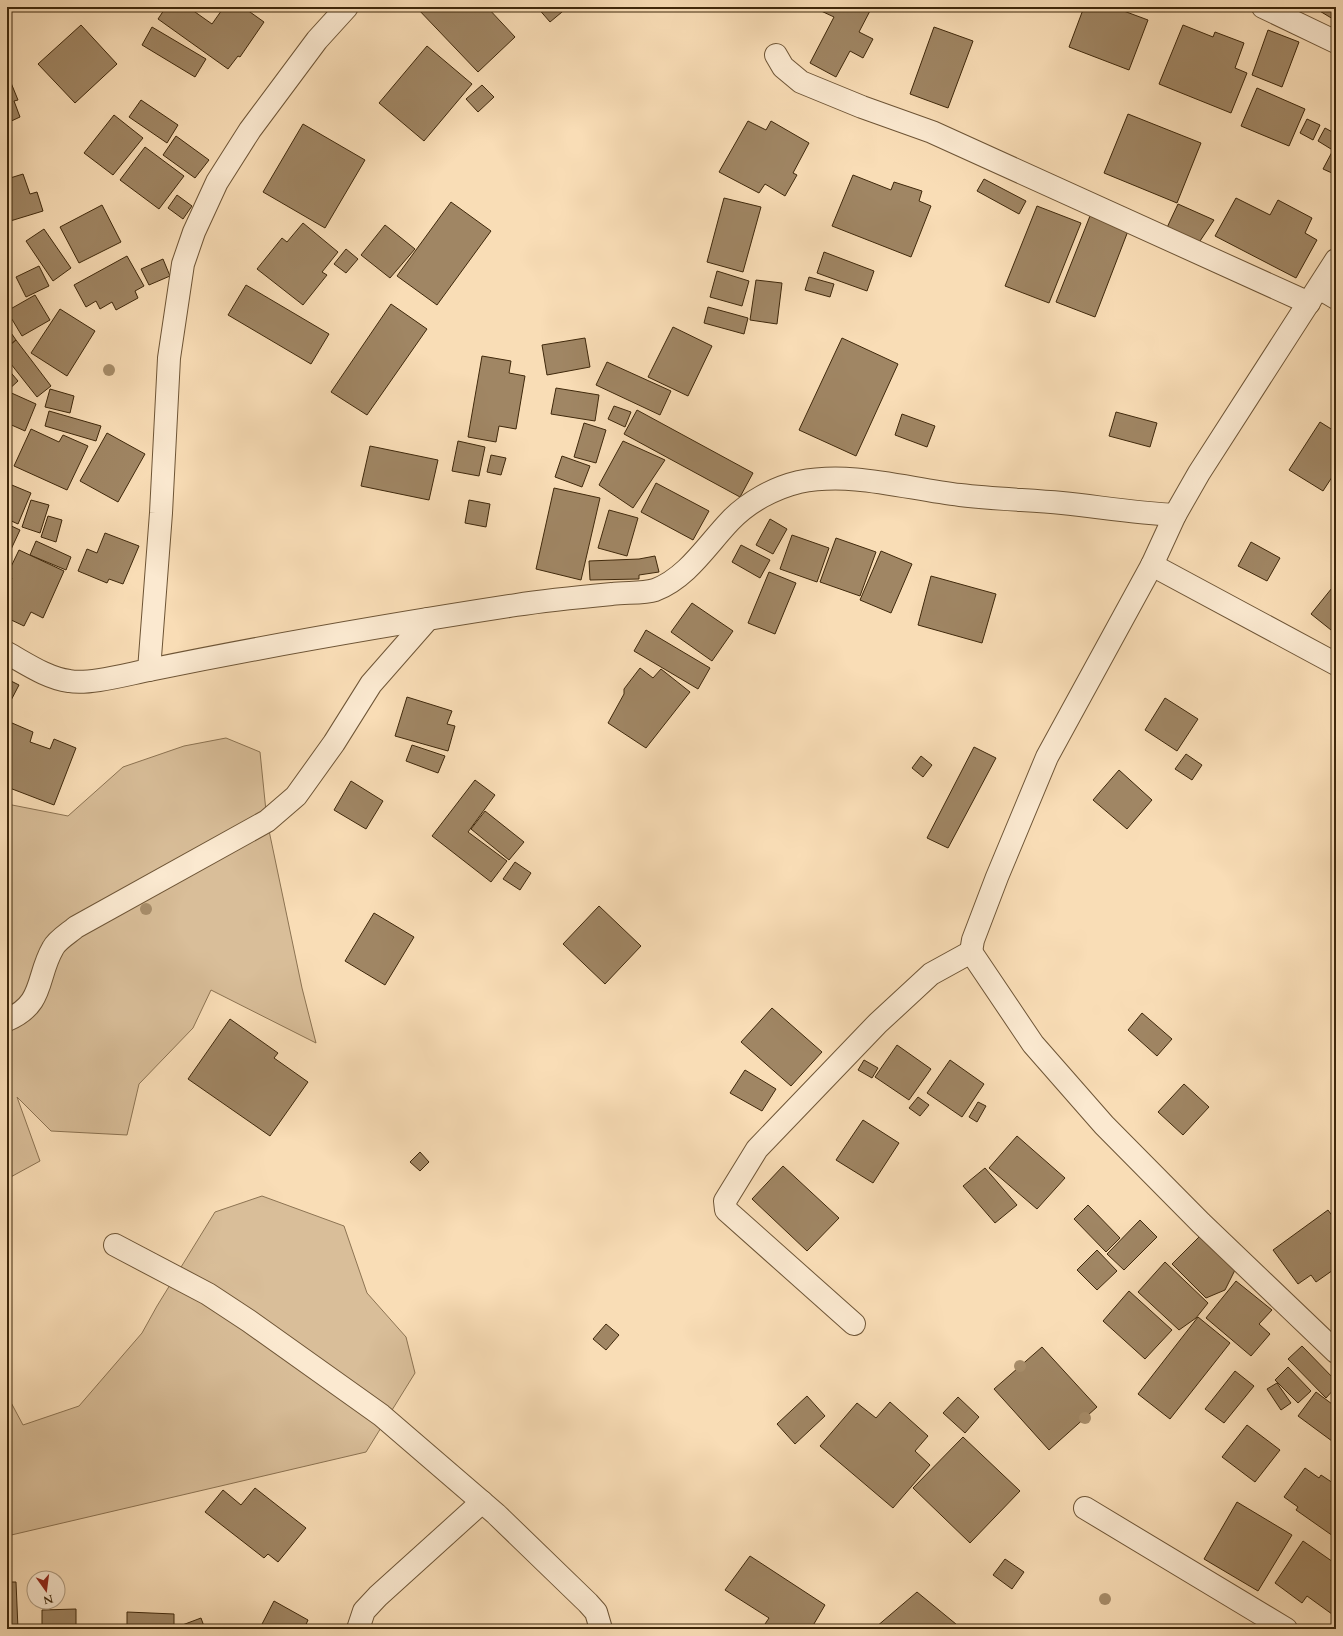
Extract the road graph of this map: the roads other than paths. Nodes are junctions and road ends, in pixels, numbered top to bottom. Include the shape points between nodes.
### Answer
1 (347, 7) edge
2 (1263, 7) edge
3 (1336, 42) edge
4 (776, 55) dead end
5 (1336, 260) edge
6 (1321, 296) edge
7 (1174, 515) junction
8 (1152, 565) junction
9 (428, 619) junction
10 (7, 654) edge
11 (1336, 664) edge
12 (149, 670) junction
13 (971, 952) junction
14 (7, 1020) edge
15 (115, 1245) dead end
16 (854, 1324) dead end
17 (1336, 1352) edge
18 (482, 1502) junction
19 (1085, 1508) dead end
20 (358, 1629) edge
21 (601, 1629) edge
22 (1286, 1629) edge

1 - 12 street via 317,40 250,130 217,182 194,232 183,264 169,358
2 - 3 street
4 - 6 street via 783,67 801,82 932,132
5 - 6 street
6 - 7 street via 1199,472
7 - 8 street
7 - 9 street via 959,495 853,480 798,482 772,491 754,501 732,519 689,566 672,580 653,590 560,599
8 - 11 street
8 - 13 street via 1047,757 997,876
9 - 12 street via 230,653
9 - 14 street via 371,684 334,743 296,796 267,821 76,927 53,947 30,1006
10 - 12 street via 49,675 70,682
13 - 16 street via 931,974 878,1023 757,1149 725,1201 726,1210
13 - 17 street via 1033,1044 1104,1125
15 - 18 street via 208,1294 249,1321 381,1415
18 - 20 street via 378,1596 364,1611
18 - 21 street via 588,1603 596,1612
19 - 22 street

